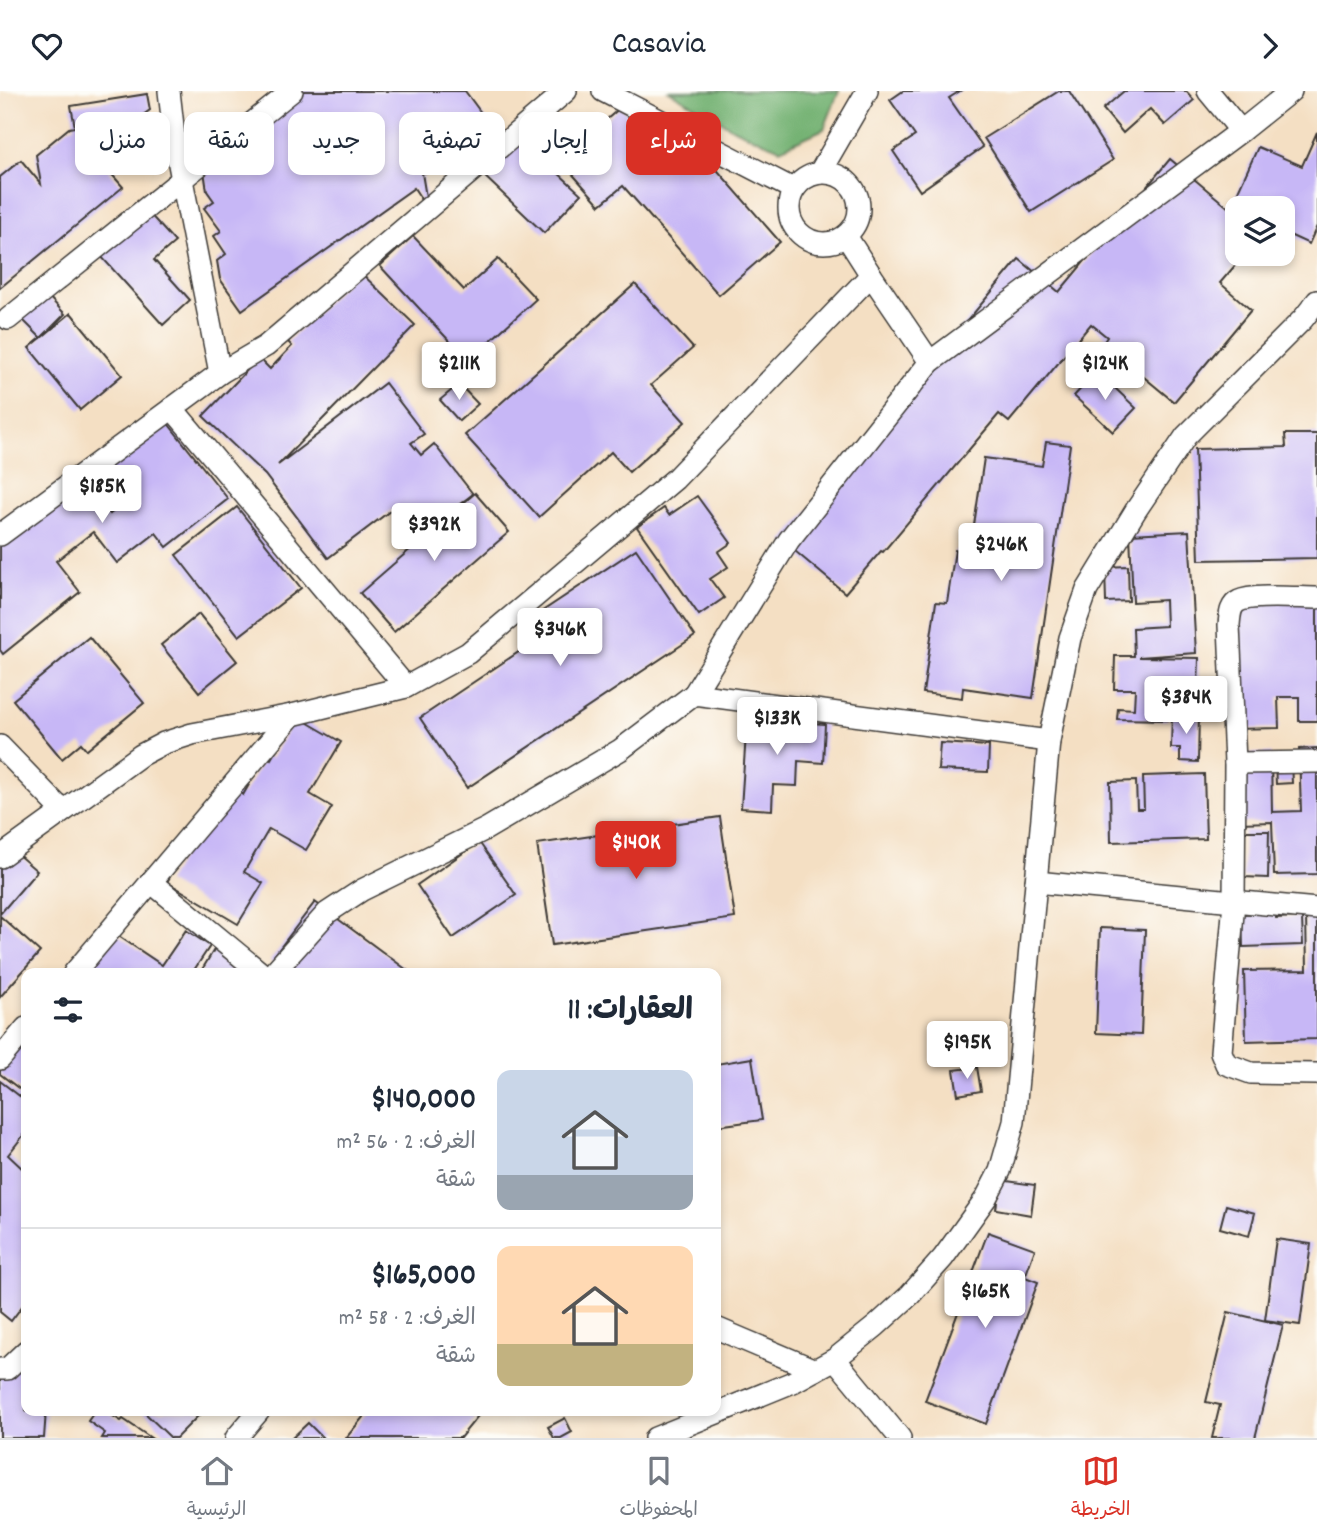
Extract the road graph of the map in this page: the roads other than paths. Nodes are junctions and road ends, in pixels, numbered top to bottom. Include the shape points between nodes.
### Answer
1 (169, 91) edge
2 (292, 91) edge
3 (566, 91) edge
4 (603, 91) edge
5 (1208, 91) edge
6 (1291, 91) edge
7 (864, 94) edge
8 (1241, 131) junction
9 (820, 172) junction
10 (183, 180) junction
11 (793, 189) junction
12 (846, 236) junction
13 (871, 275) junction
14 (1317, 301) edge
15 (8, 320) dead end
16 (930, 362) junction
17 (220, 373) junction
18 (172, 408) junction
19 (0, 535) edge
20 (1317, 598) edge
21 (406, 687) junction
22 (694, 694) junction
23 (292, 715) junction
24 (1049, 741) junction
25 (0, 746) edge
26 (1317, 762) edge
27 (1235, 763) junction
28 (63, 811) junction
29 (0, 856) edge
30 (1036, 882) junction
31 (152, 883) junction
32 (1234, 902) junction
33 (1317, 909) edge
34 (78, 968) edge
35 (255, 968) edge
36 (278, 968) edge
37 (21, 1034) edge
38 (0, 1059) edge
39 (1317, 1074) edge
40 (721, 1330) edge
41 (21, 1356) edge
42 (835, 1359) junction
43 (0, 1369) edge
44 (814, 1370) junction
45 (721, 1411) edge
46 (255, 1416) edge
47 (709, 1416) edge
48 (236, 1438) edge
49 (655, 1438) edge
50 (900, 1438) edge

1 - 10 street
2 - 10 street
3 - 17 street via 267,346
4 - 11 street
5 - 8 street
6 - 8 street
7 - 9 street
8 - 16 street
9 - 11 street via 805,177
9 - 12 street via 842,177 857,194 859,217
10 - 15 street
10 - 17 street
11 - 12 street via 789,216 806,239 834,242
12 - 13 street
13 - 16 street
13 - 21 street via 675,479 468,653
14 - 24 street via 1186,436 1087,590 1070,638
16 - 22 street via 789,540
17 - 18 street
18 - 19 street
18 - 21 street
20 - 27 street via 1253,598 1239,601 1230,610
21 - 23 street
22 - 24 street
22 - 36 street via 609,757 327,913
23 - 28 street via 164,743
23 - 31 street
24 - 30 street
25 - 28 street
26 - 27 street
27 - 32 street
28 - 29 street
30 - 32 street
30 - 42 street via 1014,1122 1000,1171 943,1258 910,1295
31 - 34 street
31 - 35 street
32 - 33 street
32 - 39 street via 1221,1052 1226,1063 1251,1073
37 - 38 street
40 - 44 street
41 - 43 street via 7,1369
42 - 44 street
42 - 50 street
44 - 45 street
46 - 48 street
47 - 49 street

